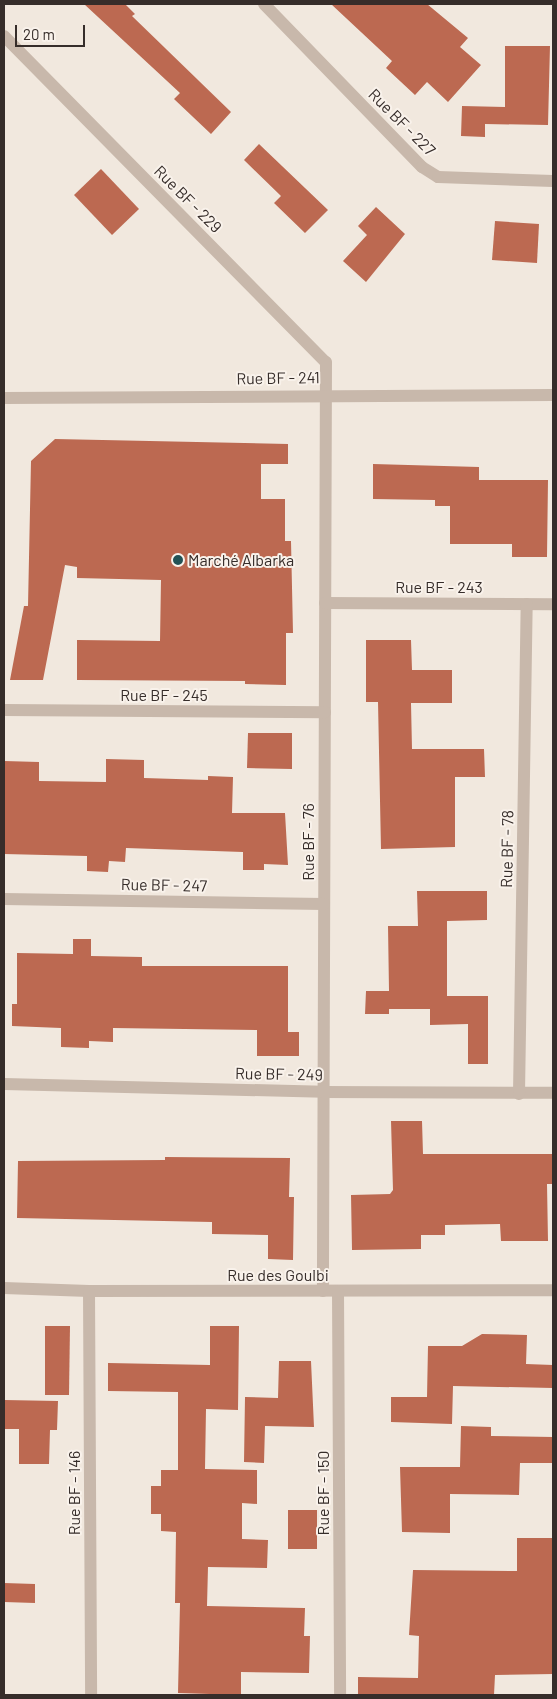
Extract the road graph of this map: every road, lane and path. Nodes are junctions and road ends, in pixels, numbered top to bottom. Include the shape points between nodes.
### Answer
1 (264, 4) edge
2 (4, 36) edge
3 (553, 181) edge
4 (326, 394) junction
5 (553, 395) edge
6 (4, 398) edge
7 (325, 603) junction
8 (528, 604) junction
9 (553, 604) edge
10 (4, 710) edge
11 (325, 712) junction
12 (4, 899) edge
13 (324, 904) junction
14 (4, 1084) edge
15 (323, 1092) junction
16 (553, 1093) edge
17 (519, 1094) junction
18 (4, 1288) edge
19 (553, 1290) edge
20 (89, 1291) junction
21 (323, 1291) junction
22 (338, 1291) junction
23 (91, 1695) edge
24 (340, 1695) edge

1 - 3 street, Rue BF - 227 via 422,167 438,177
2 - 4 street, Rue BF - 229 via 326,362
4 - 5 street, Rue BF - 241
4 - 6 street, Rue BF - 241
4 - 7 street, Rue BF - 76
7 - 8 street, Rue BF - 243
7 - 11 street, Rue BF - 76
8 - 9 street, Rue BF - 243
8 - 17 street, Rue BF - 78
10 - 11 street, Rue BF - 245
11 - 13 street, Rue BF - 76
12 - 13 street, Rue BF - 247
13 - 15 street, Rue BF - 76
14 - 15 street, Rue BF - 249
15 - 17 street, Rue BF - 249
15 - 21 street, Rue BF - 76
16 - 17 street, Rue BF - 249
18 - 20 street, Rue des Goulbi
19 - 22 street, Rue des Goulbi
20 - 21 street, Rue des Goulbi
20 - 23 street, Rue BF - 146
21 - 22 street, Rue des Goulbi
22 - 24 street, Rue BF - 150

